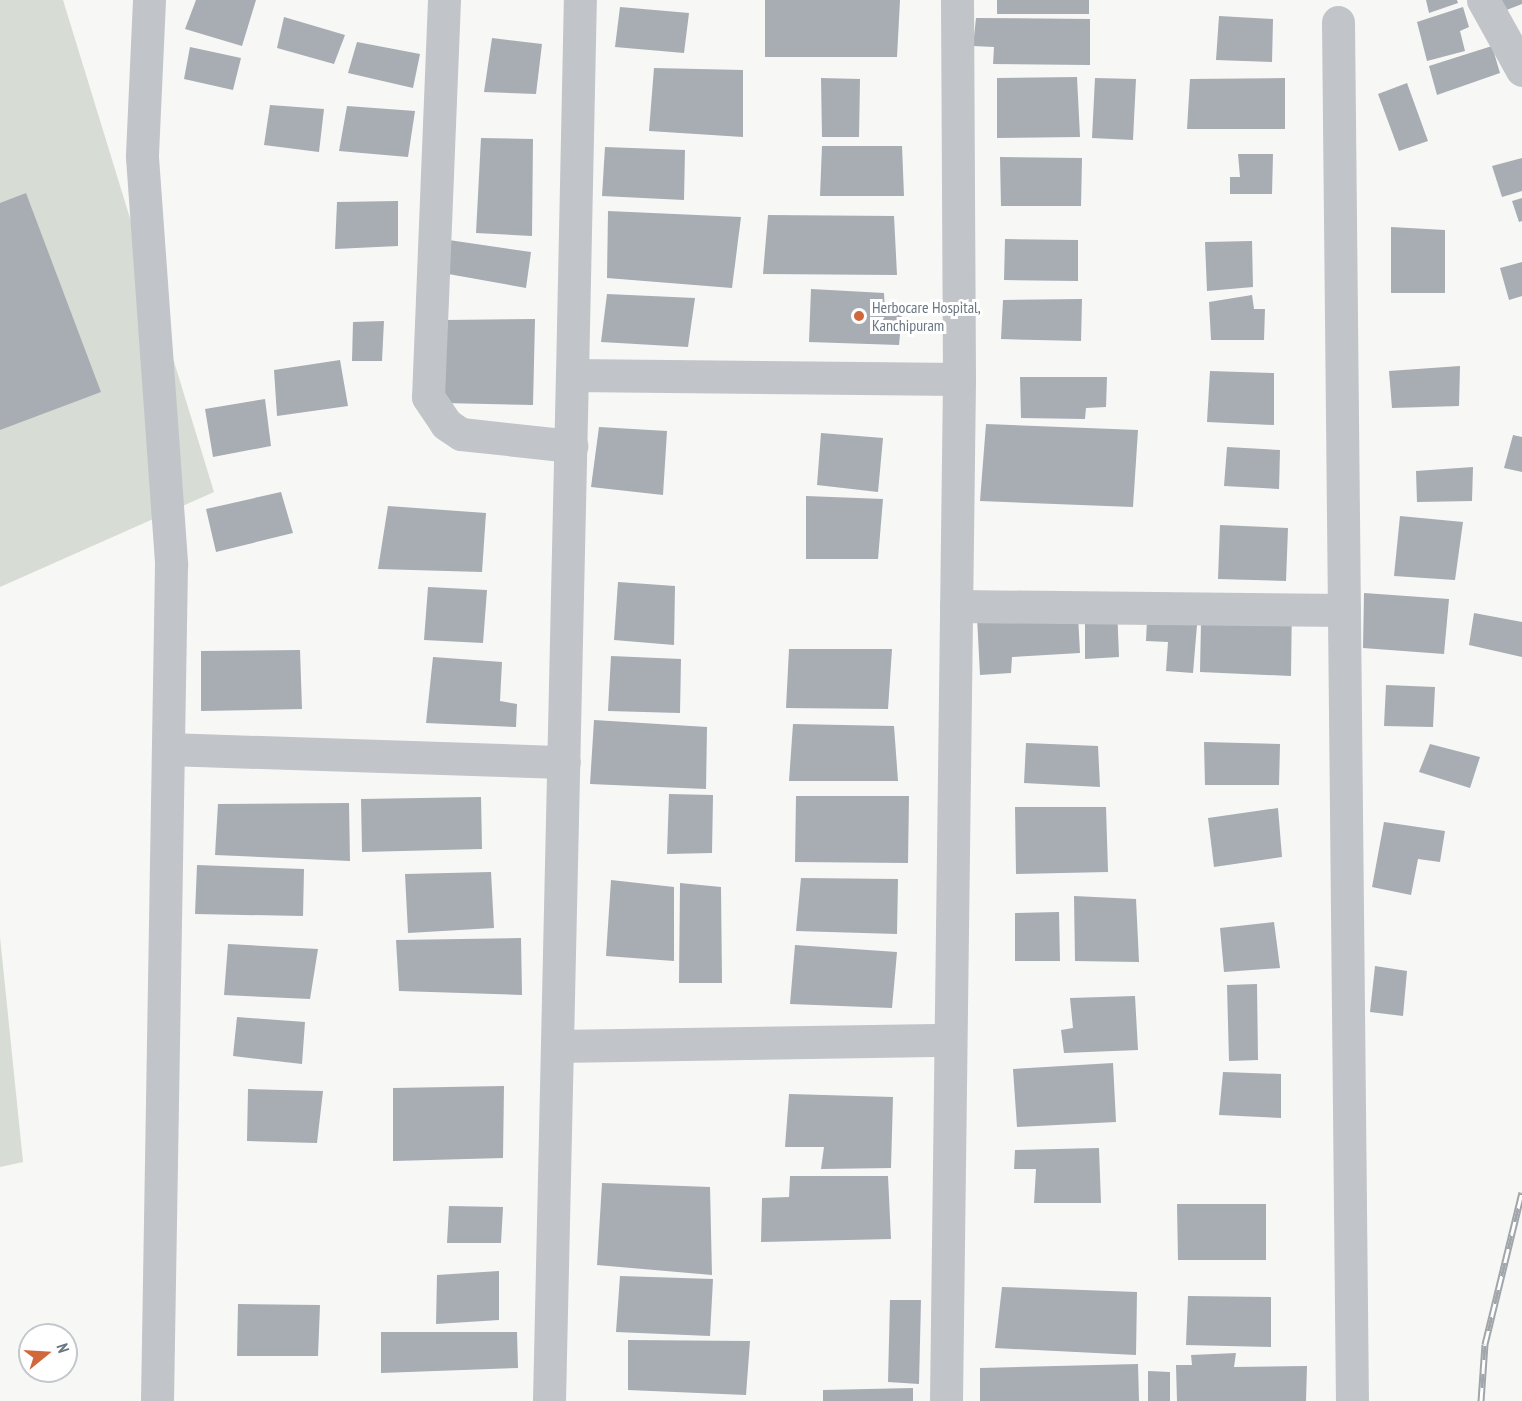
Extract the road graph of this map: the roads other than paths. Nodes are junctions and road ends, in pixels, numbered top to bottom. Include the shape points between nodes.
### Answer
1 (149, 0) edge
2 (444, 0) edge
3 (580, 0) edge
4 (957, 0) edge
5 (1483, 0) edge
6 (1338, 22) dead end
7 (1522, 70) edge
8 (572, 375) junction
9 (959, 380) junction
10 (571, 446) junction
11 (956, 606) junction
12 (1344, 610) junction
13 (168, 749) junction
14 (564, 762) junction
15 (950, 1040) junction
16 (557, 1046) junction
17 (158, 1401) edge
18 (549, 1401) edge
19 (946, 1401) edge
20 (1352, 1401) edge

1 - 13 street via 142,157 171,565
2 - 10 street via 428,397 446,424 461,434
3 - 8 street
4 - 9 street
5 - 7 street
6 - 12 street
8 - 9 street
8 - 10 street
9 - 11 street
10 - 14 street
11 - 12 street
11 - 15 street
12 - 20 street
13 - 14 street
13 - 17 street
14 - 16 street
15 - 16 street
15 - 19 street
16 - 18 street

